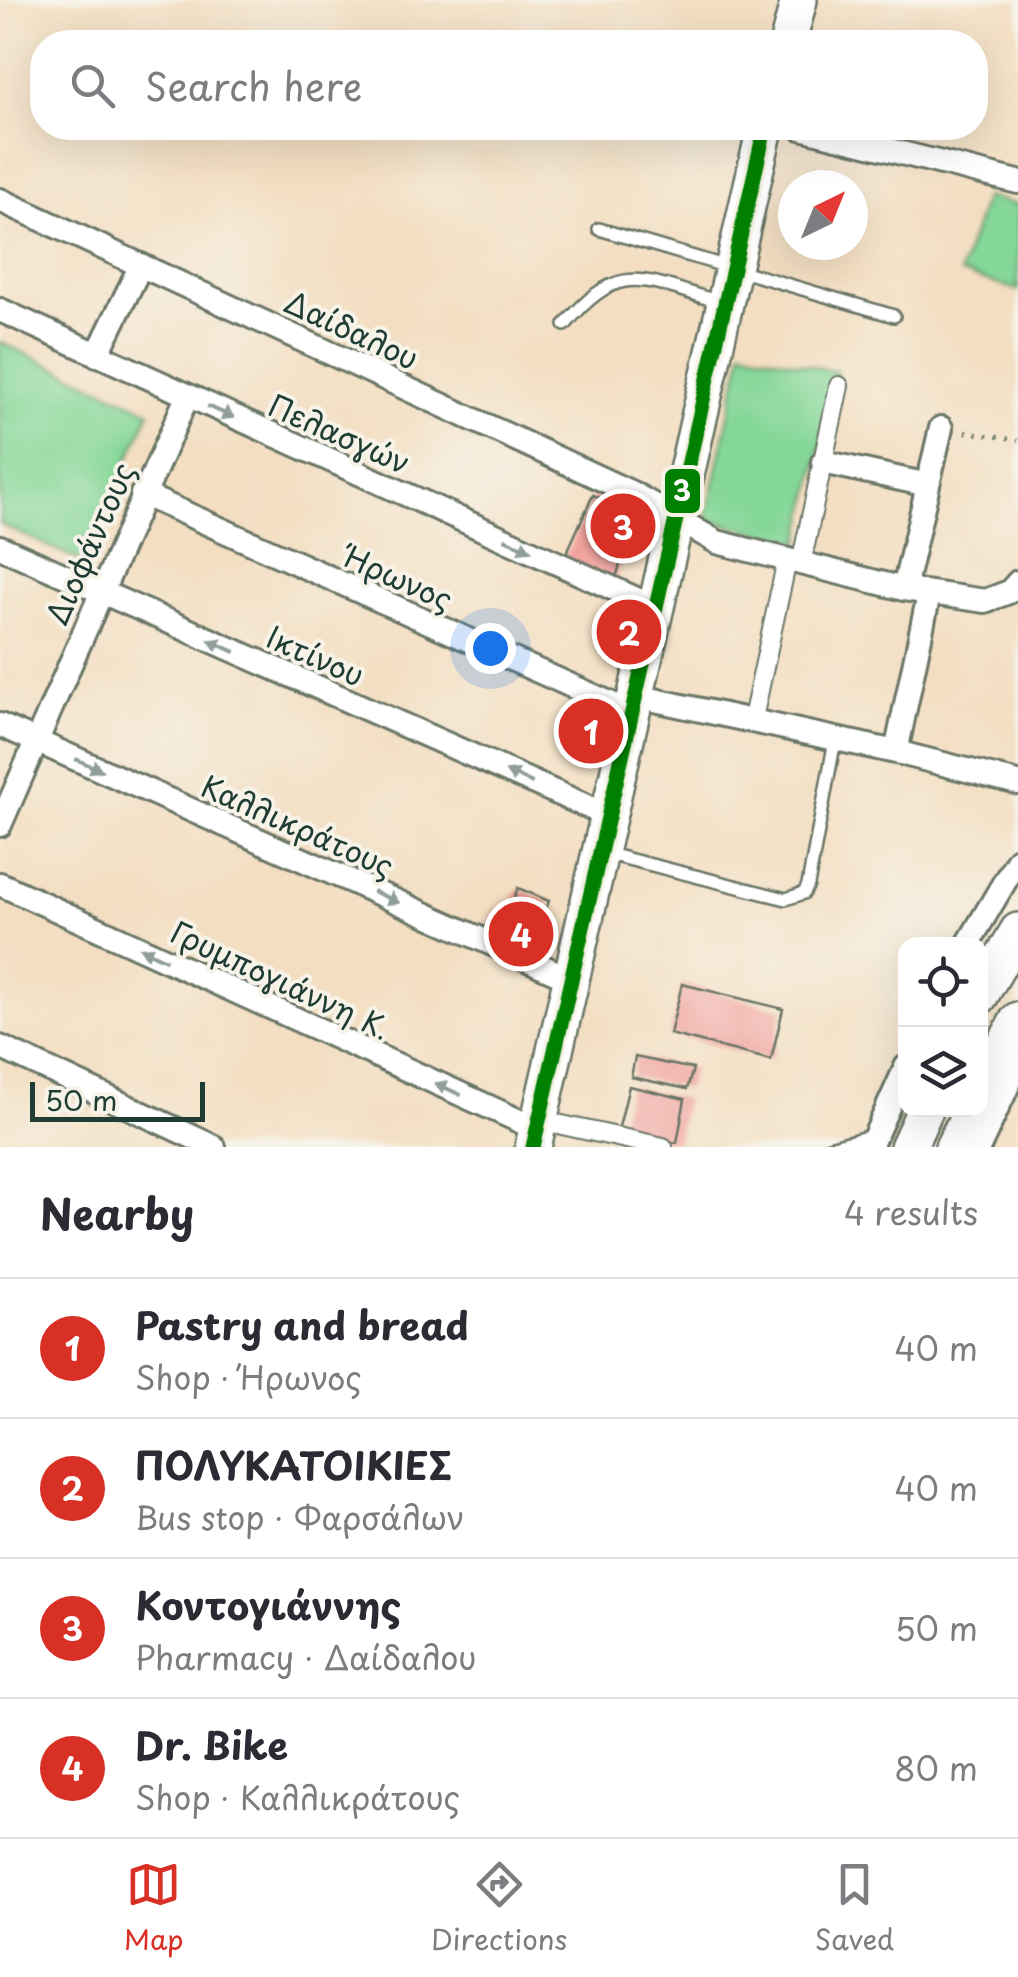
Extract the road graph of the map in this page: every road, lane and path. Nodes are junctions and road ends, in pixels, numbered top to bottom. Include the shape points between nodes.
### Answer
1 (799, 0) edge
2 (791, 30) edge
3 (763, 140) edge
4 (849, 140) edge
5 (1018, 182) edge
6 (0, 200) edge
7 (599, 229) dead end
8 (141, 265) junction
9 (732, 266) junction
10 (724, 303) junction
11 (2, 315) edge
12 (894, 316) dead end
13 (565, 326) dead end
14 (97, 355) junction
15 (839, 386) dead end
16 (187, 397) junction
17 (940, 428) joint
18 (1018, 440) edge
19 (823, 462) junction
20 (928, 484) junction
21 (142, 494) junction
22 (677, 516) junction
23 (0, 547) edge
24 (794, 562) junction
25 (904, 589) junction
26 (1015, 591) edge
27 (99, 592) junction
28 (929, 594) junction
29 (656, 608) junction
30 (634, 705) junction
31 (752, 723) junction
32 (0, 726) edge
33 (835, 740) junction
34 (36, 741) junction
35 (896, 752) junction
36 (1018, 783) edge
37 (609, 816) junction
38 (0, 825) edge
39 (600, 852) junction
40 (1018, 859) edge
41 (0, 884) edge
42 (1018, 932) edge
43 (972, 937) edge
44 (571, 979) junction
45 (988, 983) edge
46 (1018, 1020) edge
47 (0, 1047) edge
48 (1018, 1064) edge
49 (988, 1076) edge
50 (898, 1084) edge
51 (922, 1117) edge
52 (968, 1117) edge
53 (537, 1132) edge
54 (872, 1143) edge
55 (214, 1147) edge
56 (663, 1147) edge
57 (830, 1147) edge
58 (908, 1147) edge
59 (953, 1147) edge
60 (980, 1147) edge

1 - 2 main road
3 - 9 main road
4 - 5 street
6 - 8 street, Δαίδαλου
7 - 9 lane
8 - 14 street
8 - 22 street, Δαίδαλου
9 - 10 main road
9 - 12 lane
10 - 13 lane via 626,280 589,297
10 - 22 main road
11 - 14 street, Πελασγών
14 - 16 street, Πελασγών
15 - 19 street
16 - 21 street, Διοφάντους
16 -> 29 street, Πελασγών
17 - 18 path
17 - 20 street
19 - 20 street
19 - 24 street
20 - 25 street
21 - 27 street, Διοφάντους
21 - 30 street, Ήρωνος
22 - 24 street, Δαίδαλου via 717,542
22 - 29 main road
23 - 27 street, Ικτίνου
24 - 25 street, Δαίδαλου
24 - 31 street
25 - 28 street, Δαίδαλου
26 - 28 street, Δαίδαλου via 985,602
27 - 34 street, Διοφάντους
37 -> 27 street, Ικτίνου
28 - 35 street
29 - 30 main road
30 - 31 street, Ήρωνος
30 - 37 main road
31 - 33 street, Ήρωνος
32 - 34 street, Καλλικράτους
33 - 35 street, Ήρωνος
33 - 39 lane via 808,885 796,897
34 - 38 street, Διοφάντους
34 -> 44 street, Καλλικράτους
35 - 36 street, Ήρωνος
37 - 39 main road
39 - 44 main road
40 - 43 street
53 -> 41 street, Γρυμπογιάννη Κ.
42 - 45 main road
44 - 53 main road
46 - 49 main road
47 - 55 street
48 - 60 street
50 - 54 street
51 - 58 main road
52 - 59 main road
53 - 56 street
54 - 57 lane via 863,1138

